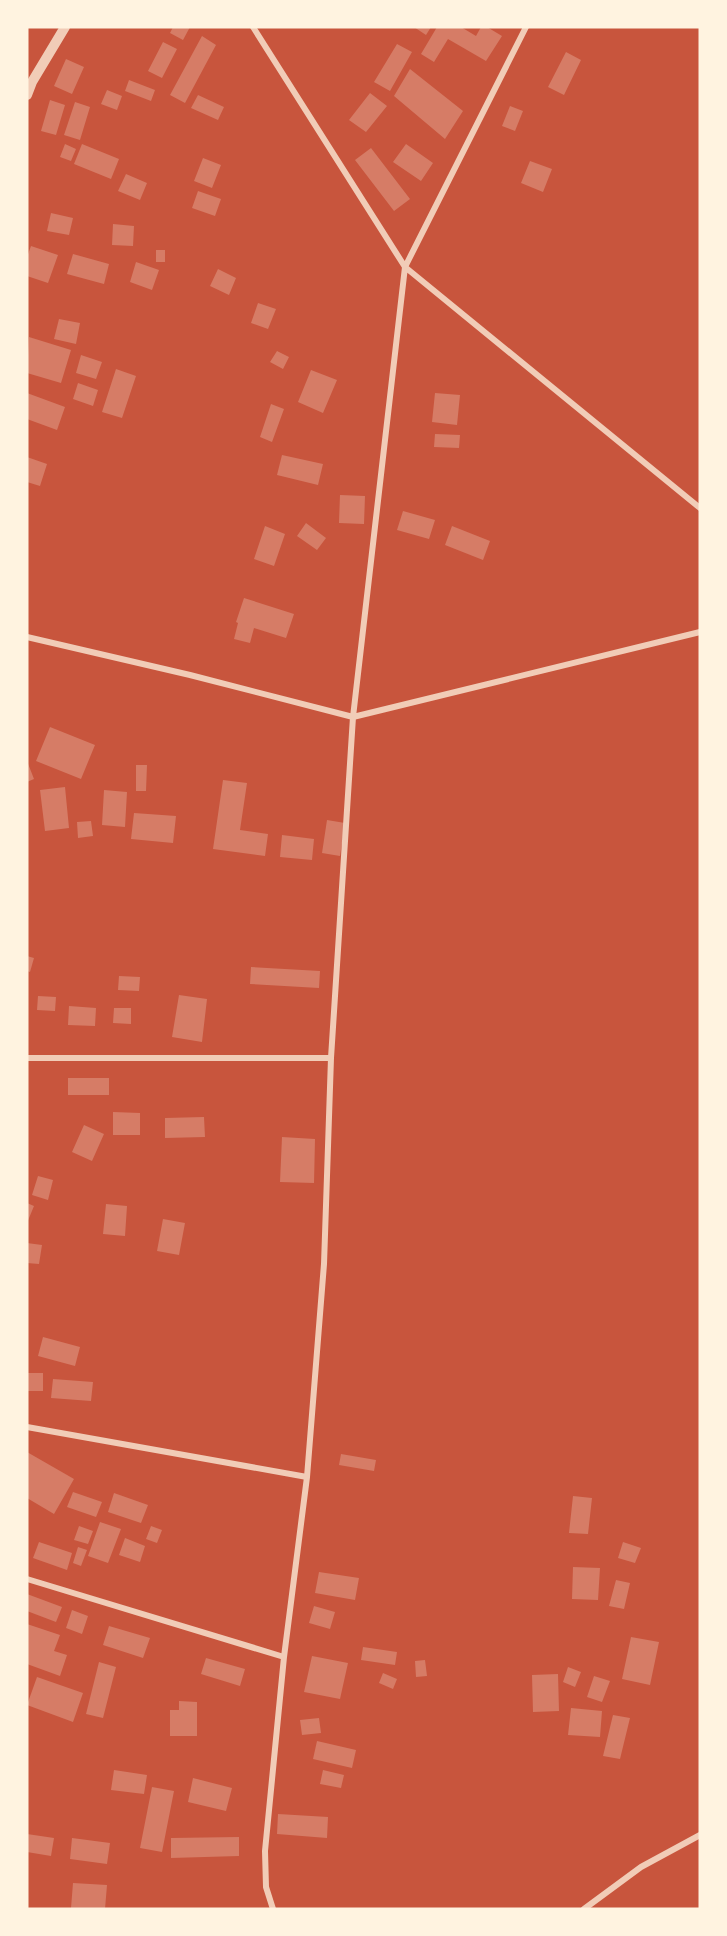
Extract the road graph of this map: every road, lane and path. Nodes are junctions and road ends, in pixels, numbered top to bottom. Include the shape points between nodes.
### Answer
1 (65, 27) edge
2 (253, 27) edge
3 (526, 27) edge
4 (30, 81) edge
5 (27, 95) edge
6 (405, 267) junction
7 (700, 508) edge
8 (700, 632) edge
9 (27, 637) edge
10 (353, 717) junction
11 (27, 1058) edge
12 (331, 1058) junction
13 (27, 1427) edge
14 (307, 1477) junction
15 (27, 1579) edge
16 (284, 1657) junction
17 (700, 1835) edge
18 (273, 1909) edge
19 (584, 1909) edge

1 - 4 street
2 - 6 street
3 - 6 street
4 - 5 street
6 - 7 street
6 - 10 street
8 - 10 street
9 - 10 street
10 - 12 street
11 - 12 street
12 - 14 street via 324,1264
13 - 14 street
14 - 16 street
15 - 16 street
16 - 18 street via 265,1851 266,1887
17 - 19 street via 641,1867

